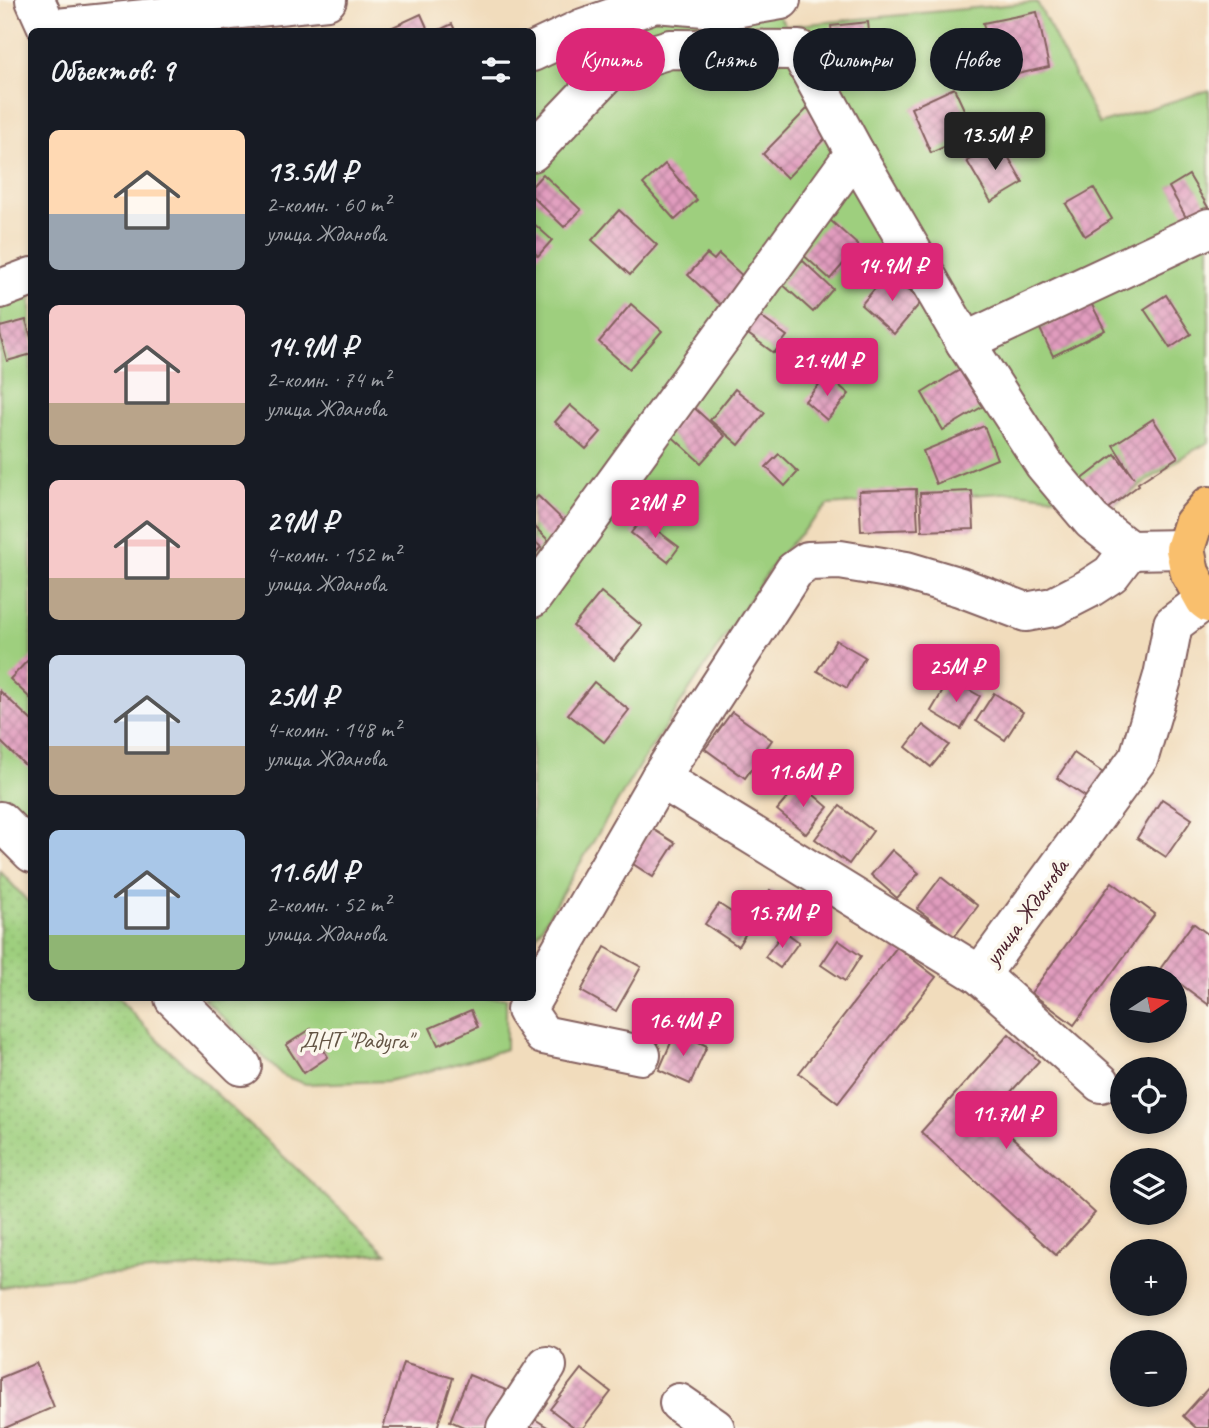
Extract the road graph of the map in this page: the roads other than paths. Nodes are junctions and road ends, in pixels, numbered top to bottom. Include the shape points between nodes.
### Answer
1 (35, 0) edge
2 (327, 0) edge
3 (781, 0) edge
4 (48, 28) edge
5 (58, 28) edge
6 (536, 50) edge
7 (536, 148) edge
8 (855, 153) junction
9 (1209, 228) edge
10 (28, 278) edge
11 (0, 289) edge
12 (965, 342) junction
13 (1209, 506) edge
14 (1185, 549) junction
15 (1129, 550) junction
16 (536, 592) edge
17 (1207, 601) edge
18 (660, 778) junction
19 (0, 821) edge
20 (28, 849) edge
21 (980, 975) junction
22 (536, 993) edge
23 (177, 1001) edge
24 (531, 1001) edge
25 (640, 1055) dead end
26 (242, 1066) dead end
27 (1101, 1083) dead end
28 (547, 1366) dead end
29 (679, 1403) dead end
30 (506, 1428) edge
31 (715, 1428) edge

1 - 4 street
2 - 5 street
3 - 6 street via 729,9 655,3
7 - 8 street via 614,66 670,49 799,50
8 - 12 street
8 - 16 street
9 - 12 street
10 - 11 street
12 - 15 street via 1044,464 1092,521
13 - 14 main road via 1193,524
14 - 15 street
14 - 17 main road via 1190,573
15 - 18 street via 1111,574 1088,589 1054,607 1026,612 906,571 840,560 808,561 794,571
17 - 21 street, улица Жданова via 1173,624 1139,757
18 - 21 street, улица Жданова
18 - 22 street
19 - 20 street
21 - 27 street
23 - 26 street
24 - 25 street via 526,1010 543,1035
28 - 30 street
29 - 31 street

